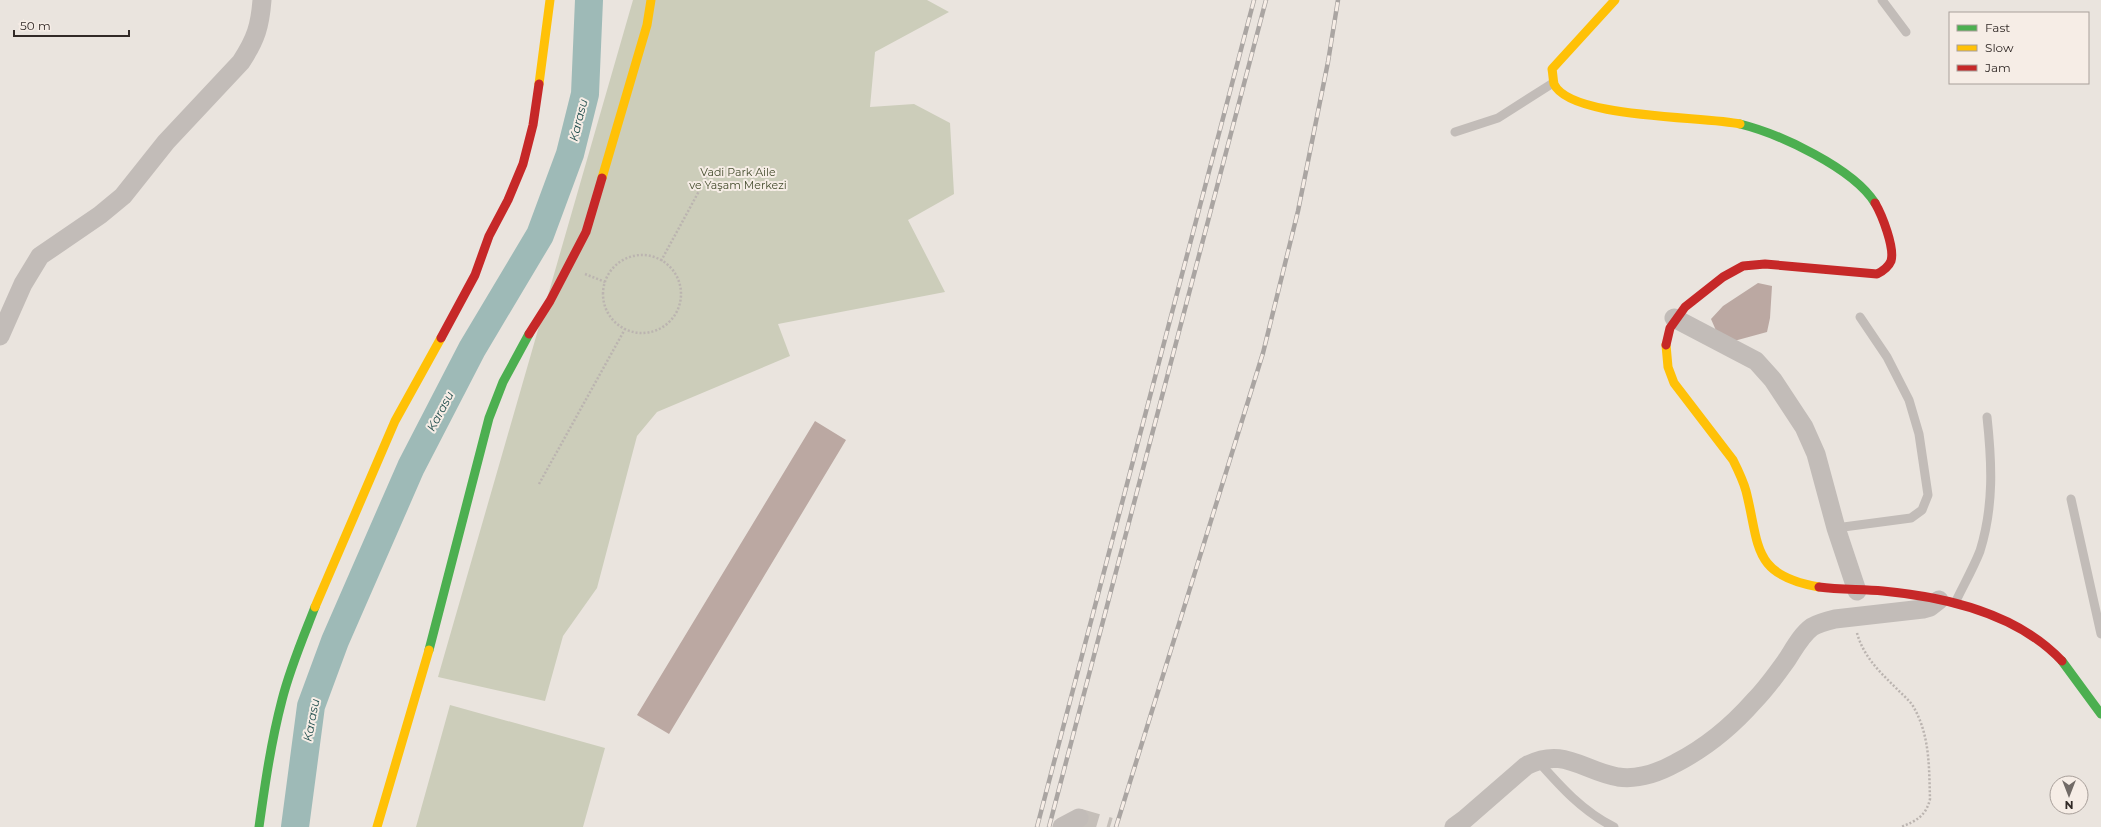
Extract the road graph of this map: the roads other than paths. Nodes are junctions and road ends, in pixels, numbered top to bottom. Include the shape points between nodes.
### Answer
1 (262, 0) edge
2 (550, 0) edge
3 (652, 0) edge
4 (1615, 0) edge
5 (1882, 0) edge
6 (1906, 32) dead end
7 (1553, 83) junction
8 (1455, 132) dead end
9 (1860, 317) dead end
10 (1674, 318) junction
11 (0, 336) edge
12 (1987, 417) dead end
13 (2071, 499) dead end
14 (1836, 528) junction
15 (1857, 591) junction
16 (1947, 602) junction
17 (2101, 634) edge
18 (2101, 714) edge
19 (1536, 760) junction
20 (1079, 818) tunnel mouth
21 (259, 827) edge
22 (377, 827) edge
23 (1062, 827) edge
24 (1454, 827) edge
25 (1614, 827) edge

1 - 11 street via 261,22 241,62 166,142 123,196 40,256 23,284
2 - 21 street via 533,125 522,164 508,200 489,236 475,275 395,421 319,596 282,699 271,747
3 - 22 street via 647,25 586,232 510,369 489,418 434,634
4 - 7 street via 1556,63 1552,69
5 - 6 lane
7 - 8 lane via 1498,118
7 - 10 street via 1569,96 1604,110 1624,114 1723,121 1770,133 1793,142 1859,185 1881,212 1892,257 1884,271 1877,274 1748,265 1727,274 1699,294
9 - 14 lane via 1888,357 1909,400 1919,434 1928,495 1922,510 1911,518
10 - 14 street via 1756,361 1773,380 1804,427 1816,454
10 - 15 street via 1667,332 1665,345 1668,371 1674,383 1733,460 1746,492 1760,555 1768,565 1788,580 1800,584
12 - 16 lane via 1992,474 1989,512 1979,552
13 - 17 lane
14 - 15 street
15 - 16 street via 1882,591
16 - 18 street via 1980,611 2030,634 2067,666
16 - 19 street via 1923,608 1823,622 1812,628 1803,636 1772,680 1739,717 1696,752 1654,774 1643,777 1619,777 1566,759 1551,757
19 - 24 street
19 - 25 lane via 1575,801
20 - 23 street

